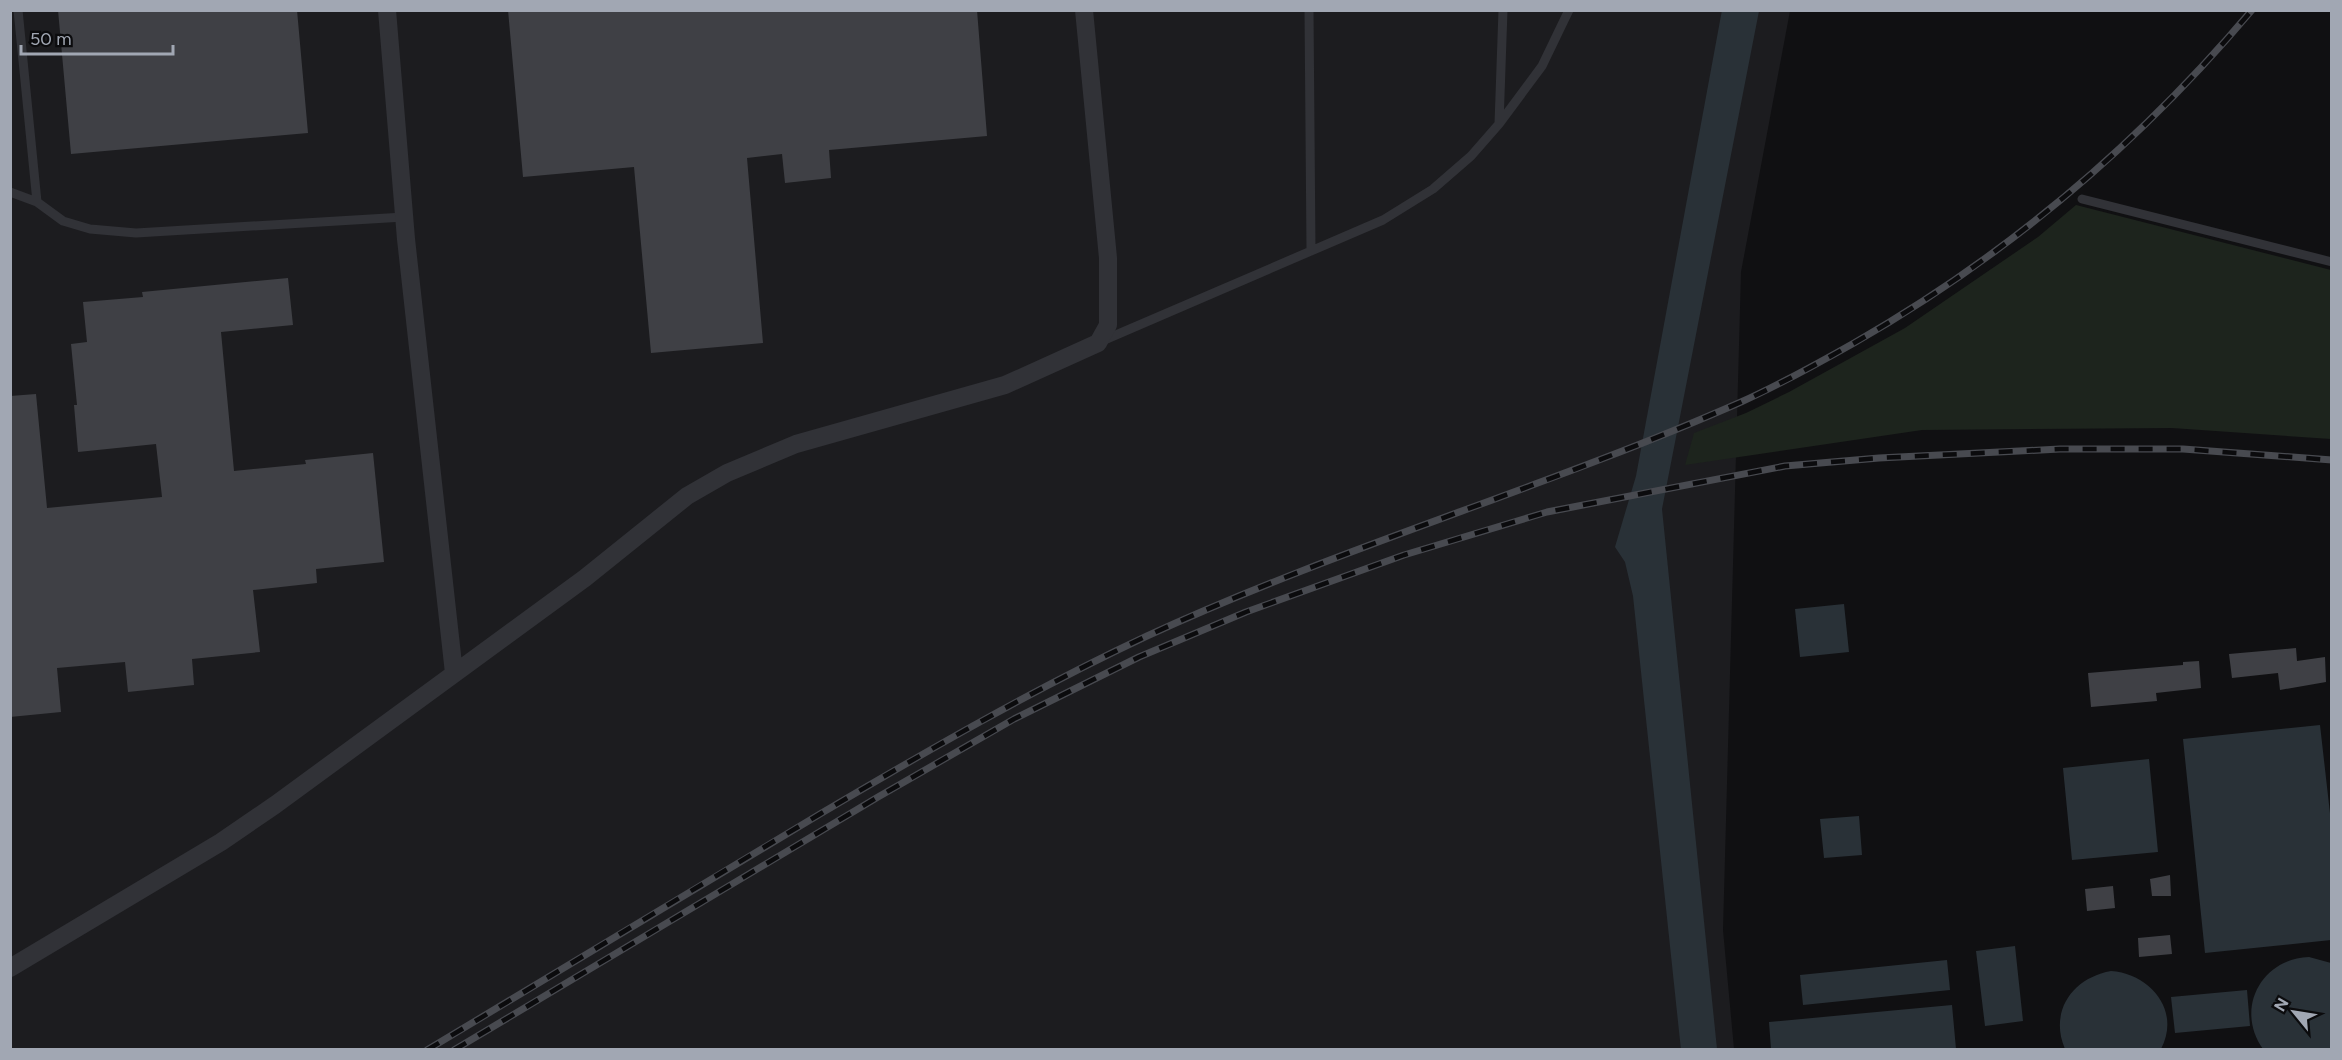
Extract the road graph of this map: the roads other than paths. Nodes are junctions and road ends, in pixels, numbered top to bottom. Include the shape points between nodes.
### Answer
1 (18, 10) edge
2 (387, 10) edge
3 (1084, 10) edge
4 (1309, 10) edge
5 (1503, 10) edge
6 (1569, 10) edge
7 (1498, 124) junction
8 (10, 192) edge
9 (2082, 199) dead end
10 (37, 202) junction
11 (404, 217) junction
12 (1311, 251) junction
13 (2331, 262) edge
14 (1098, 343) junction
15 (454, 673) junction
16 (10, 968) edge

1 - 10 lane
2 - 11 street
3 - 14 street via 1108,258 1108,325
4 - 12 lane
5 - 7 lane
6 - 7 lane via 1542,66
7 - 12 lane via 1471,156 1433,189 1383,220
8 - 10 lane
9 - 13 lane
10 - 11 lane via 63,221 90,229 136,233
11 - 15 street
12 - 14 lane
14 - 15 street via 1005,385 796,444 727,473 687,496 585,578
15 - 16 street via 221,842

